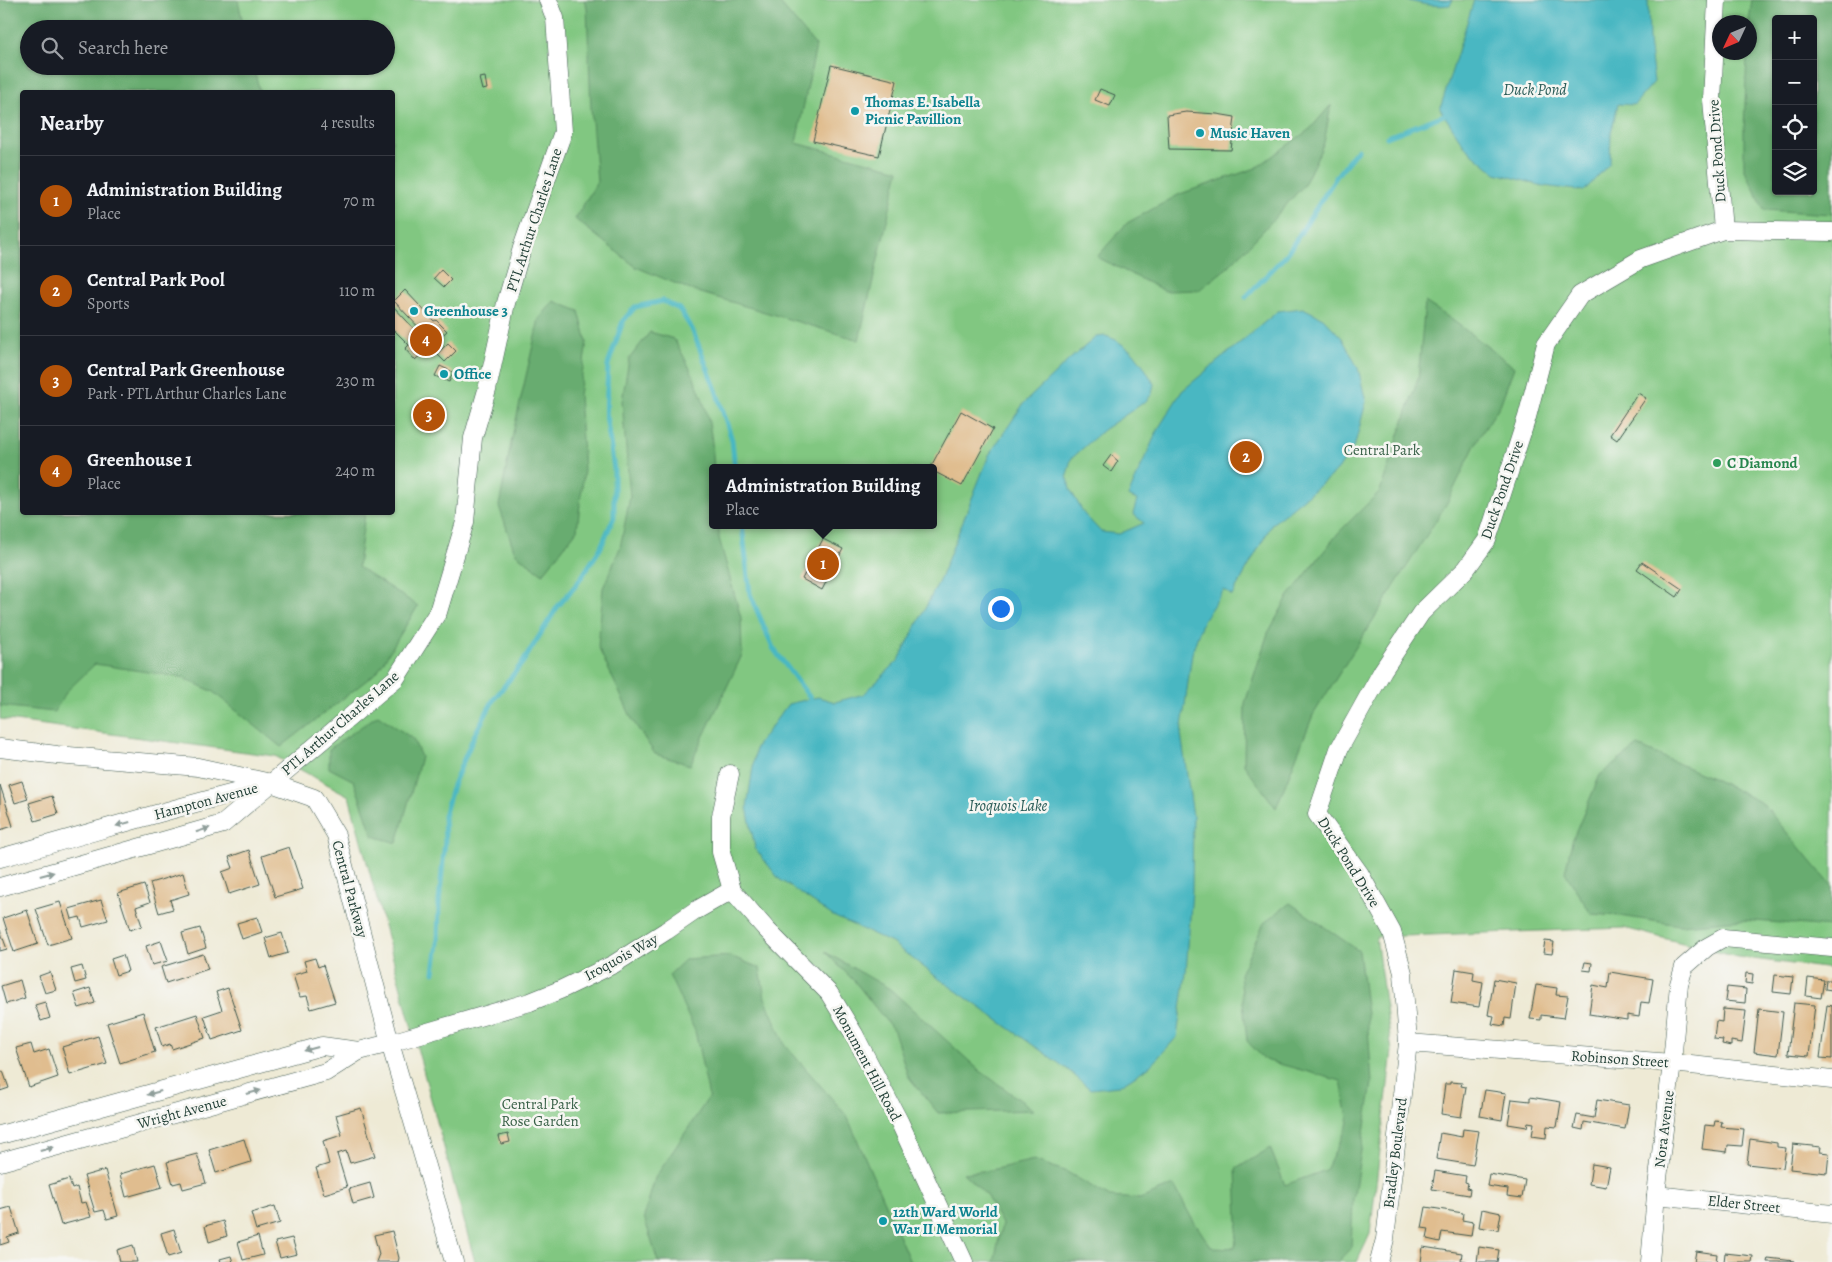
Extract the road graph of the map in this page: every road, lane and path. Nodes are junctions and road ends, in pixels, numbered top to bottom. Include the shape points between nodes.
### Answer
1 (548, 0) edge
2 (1717, 0) edge
3 (1723, 230) junction
4 (1832, 232) edge
5 (0, 748) edge
6 (730, 774) dead end
7 (272, 783) junction
8 (0, 858) edge
9 (0, 887) edge
10 (732, 890) junction
11 (1832, 948) edge
12 (390, 1043) junction
13 (1408, 1043) junction
14 (359, 1050) junction
15 (1672, 1063) junction
16 (1832, 1080) edge
17 (0, 1135) edge
18 (0, 1162) edge
19 (1656, 1194) junction
20 (1832, 1214) edge
21 (454, 1262) edge
22 (964, 1262) edge
23 (1379, 1262) edge
24 (1650, 1262) edge

1 - 7 street, PTL Arthur Charles Lane via 556,18 563,132 506,303 474,438 465,522 438,612 396,678
2 - 3 street, Duck Pond Drive via 1712,100
3 - 4 street
3 - 13 street, Duck Pond Drive via 1642,259 1580,295 1546,344 1527,417 1487,540 1466,568 1421,613 1383,670 1339,749 1317,814 1360,874 1392,932 1402,973
5 - 7 street, Central Parkway via 198,767
6 - 10 street via 721,816 721,852
7 -> 8 street, Hampton Avenue
9 -> 7 street, Hampton Avenue via 223,824
7 - 12 street, Central Parkway via 314,798 336,835
10 - 12 street, Iroquois Way via 614,964 560,990 530,1002
10 - 22 street, Monument Hill Road via 829,993 900,1123
11 - 15 street, Nora Avenue via 1723,938 1707,947 1684,967 1679,984
12 - 14 street, Wright Avenue
12 - 21 street, Central Parkway
13 - 15 street, Robinson Street
13 - 23 street, Bradley Boulevard via 1385,1239
14 -> 17 street, Wright Avenue via 322,1046
18 -> 14 street, Wright Avenue via 326,1072
15 - 16 street, Robinson Street
15 - 19 street, Nora Avenue
19 - 20 street, Elder Street
19 - 24 street, Nora Avenue

